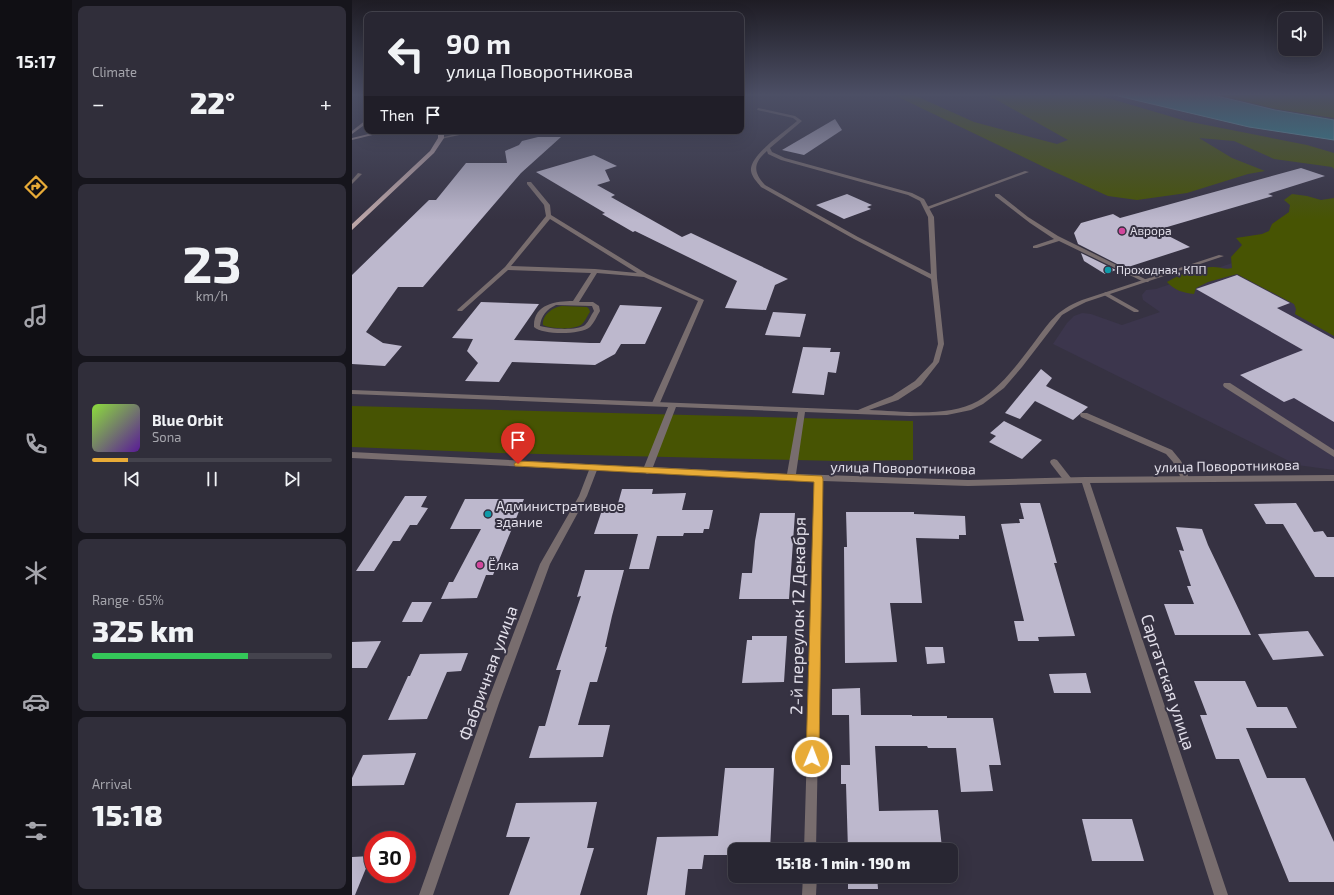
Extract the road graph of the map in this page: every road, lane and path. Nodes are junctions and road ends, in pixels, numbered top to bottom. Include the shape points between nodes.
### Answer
1 (362, 137) edge
2 (447, 137) edge
3 (781, 137) edge
4 (441, 138) joint
5 (352, 139) edge
6 (768, 148) junction
7 (1027, 172) dead end
8 (360, 174) dead end
9 (352, 183) edge
10 (529, 183) dead end
11 (997, 196) dead end
12 (927, 208) junction
13 (549, 216) junction
14 (352, 228) edge
15 (1060, 239) junction
16 (1035, 247) dead end
17 (1221, 256) dead end
18 (507, 268) junction
19 (595, 271) junction
20 (645, 275) junction
21 (934, 278) junction
22 (1146, 281) junction
23 (1106, 294) junction
24 (575, 304) junction
25 (460, 310) dead end
26 (1136, 311) dead end
27 (1227, 385) dead end
28 (352, 392) edge
29 (656, 403) junction
30 (673, 404) junction
31 (802, 409) junction
32 (857, 411) junction
33 (1084, 415) dead end
34 (1334, 454) edge
35 (352, 455) edge
36 (1054, 462) dead end
37 (594, 468) junction
38 (647, 471) junction
39 (791, 478) junction
40 (1334, 478) edge
41 (819, 479) junction
42 (1068, 480) junction
43 (1085, 480) junction
44 (1186, 480) junction
45 (810, 843) edge
46 (810, 883) edge
47 (426, 895) edge
48 (809, 895) edge
49 (1221, 895) edge

1 - 5 main road
2 - 4 street
3 - 6 street
4 - 14 main road via 422,162
6 - 12 street via 770,153 783,160 910,194 922,200
6 - 21 street via 757,158 752,169 755,178 763,186
7 - 12 street
8 - 9 street
10 - 13 street via 547,205
11 - 15 street via 1044,231
12 - 21 street via 931,218
13 - 18 street
13 - 20 street
15 - 16 street
15 - 22 street
17 - 22 street
18 - 19 street
18 - 25 street
19 - 20 street
19 - 24 street
20 - 29 street via 701,300
21 - 32 street via 941,344 936,362 918,383 895,398
22 - 23 street
23 - 26 street
23 - 32 street via 1084,301 1060,314 993,394 979,404 946,413
24 - 24 street via 556,303 548,306 536,322 537,327 572,330 586,326 597,308 593,304
27 - 34 street
28 - 29 street
29 - 30 street
30 - 31 street
30 - 38 street
31 - 32 street
31 - 39 street
33 - 44 street via 1169,452 1177,461
35 - 37 street, улица Поворотникова
36 - 42 street
37 - 38 street, улица Поворотникова
37 - 47 street, Фабричная улица via 583,496 545,564
38 - 39 street, улица Поворотникова
39 - 41 street, улица Поворотникова
40 - 44 street, улица Поворотникова
41 - 42 street, улица Поворотникова via 968,483
41 - 45 street, 2-й переулок 12 Декабря
42 - 43 street, улица Поворотникова
43 - 44 street, улица Поворотникова
43 - 49 street, Саргатская улица
46 - 48 street

